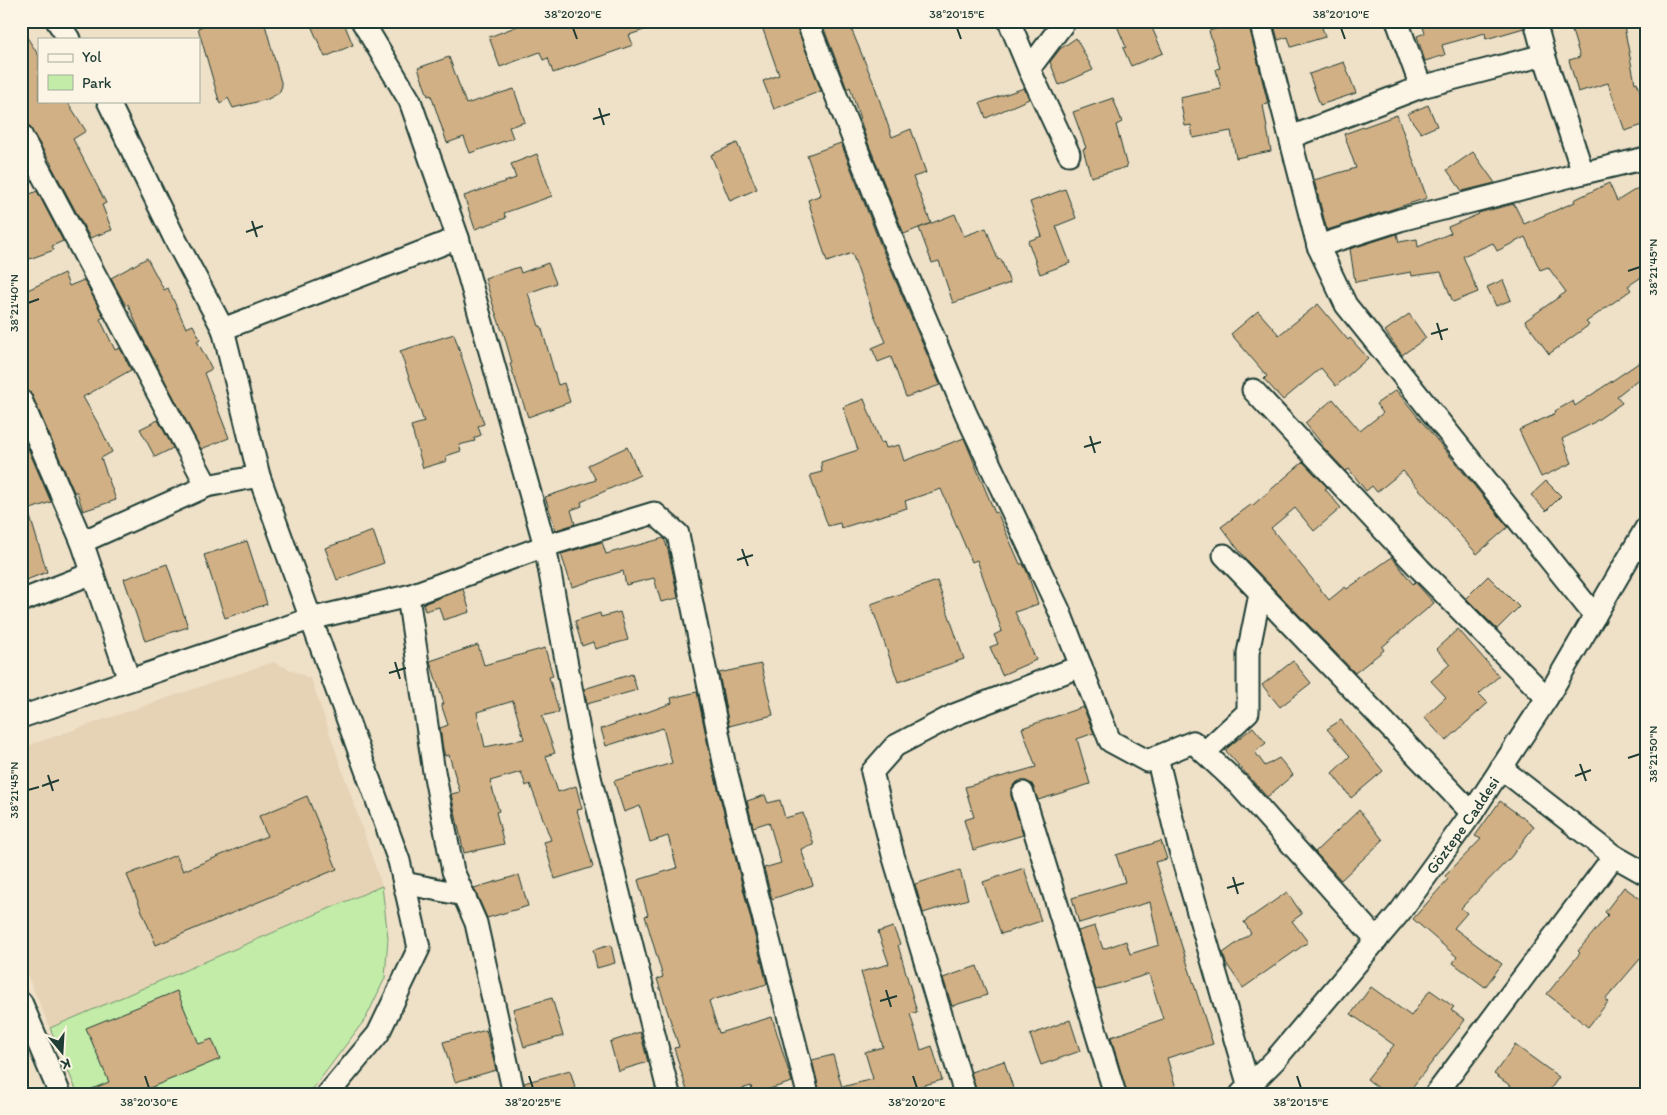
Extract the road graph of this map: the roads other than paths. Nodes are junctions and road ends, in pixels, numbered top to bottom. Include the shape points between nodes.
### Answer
1 (57, 21) edge
2 (362, 21) edge
3 (807, 21) edge
4 (1009, 21) edge
5 (1065, 21) edge
6 (1260, 21) edge
7 (1396, 21) edge
8 (1535, 21) edge
9 (68, 38) edge
10 (1544, 55) junction
11 (1029, 69) junction
12 (1421, 87) junction
13 (108, 102) edge
14 (21, 135) edge
15 (1291, 136) junction
16 (1069, 154) dead end
17 (1646, 158) edge
18 (1583, 173) junction
19 (458, 238) junction
20 (1318, 246) junction
21 (223, 329) junction
22 (1253, 390) dead end
23 (21, 400) edge
24 (259, 476) junction
25 (207, 486) junction
26 (1646, 528) edge
27 (82, 542) junction
28 (546, 546) junction
29 (1224, 556) dead end
30 (93, 573) junction
31 (1260, 594) junction
32 (408, 596) junction
33 (21, 601) edge
34 (1595, 616) junction
35 (310, 619) junction
36 (1081, 666) junction
37 (129, 680) junction
38 (1546, 698) junction
39 (21, 717) edge
40 (1205, 752) junction
41 (1157, 757) junction
42 (1501, 768) junction
43 (1023, 793) dead end
44 (1472, 813) junction
45 (1614, 856) junction
46 (1646, 874) edge
47 (404, 883) junction
48 (464, 895) junction
49 (1377, 940) junction
50 (21, 1002) edge
51 (1245, 1090) edge
52 (60, 1094) edge
53 (328, 1094) edge
54 (514, 1094) edge
55 (669, 1094) edge
56 (808, 1094) edge
57 (965, 1094) edge
58 (1115, 1094) edge
59 (1436, 1094) edge

1 - 9 street
2 - 19 street via 410,101
3 - 36 street via 893,241 966,414 1060,610
4 - 11 street
5 - 11 street
6 - 15 street
7 - 12 street
8 - 10 street
10 - 12 street
10 - 18 street
11 - 16 street
12 - 15 street
13 - 21 street
14 - 25 street
15 - 20 street
17 - 18 street
18 - 20 street via 1400,220
19 - 21 street
19 - 28 street
20 - 34 street via 1346,305
21 - 24 street
22 - 38 street
23 - 27 street
24 - 25 street
24 - 35 street
25 - 27 street
26 - 34 street, Göztepe Caddesi
27 - 30 street
28 - 32 street
28 - 55 street via 581,741
28 - 56 street via 654,513 678,534 724,762
29 - 31 street
30 - 33 street
30 - 37 street
31 - 40 street via 1248,653 1248,712
31 - 44 street
32 - 35 street
32 - 48 street via 432,766 453,871
34 - 38 street, Göztepe Caddesi
35 - 37 street
35 - 47 street via 399,861
36 - 41 street via 1110,741 1147,761
36 - 57 street via 954,715 895,746 872,772 893,855
37 - 39 street
38 - 42 street, Göztepe Caddesi
40 - 41 street via 1193,742
40 - 49 street via 1238,784
41 - 51 street
42 - 44 street, Göztepe Caddesi
42 - 45 street
43 - 58 street
44 - 49 street, Göztepe Caddesi
45 - 46 street
45 - 59 street
47 - 48 street
47 - 53 street via 419,948 378,1034
48 - 54 street via 476,922
49 - 51 street, Göztepe Caddesi via 1275,1060
50 - 52 street

